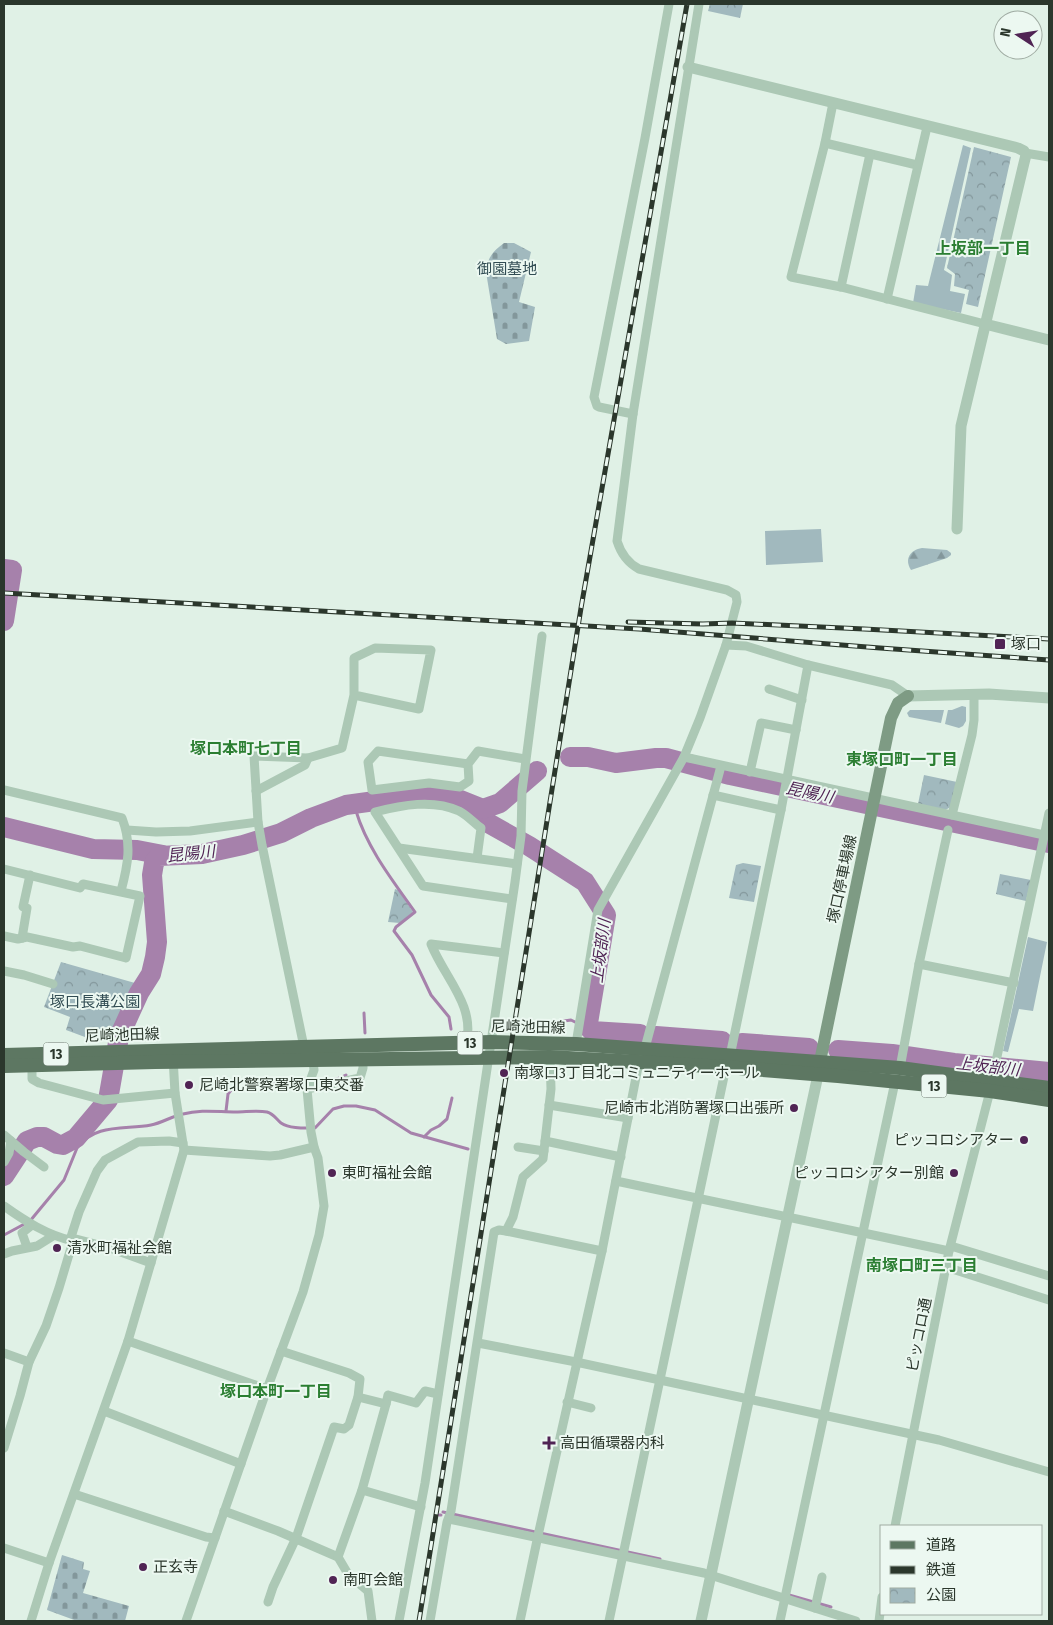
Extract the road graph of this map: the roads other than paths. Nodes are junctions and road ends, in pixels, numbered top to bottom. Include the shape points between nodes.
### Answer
1 (669, 4) edge
2 (699, 4) edge
3 (688, 67) junction
4 (833, 103) junction
5 (927, 126) junction
6 (824, 143) junction
7 (1025, 153) junction
8 (870, 154) junction
9 (1049, 157) edge
10 (917, 165) junction
11 (841, 287) junction
12 (887, 299) junction
13 (985, 324) junction
14 (1049, 340) edge
15 (633, 414) junction
16 (957, 529) dead end
17 (542, 636) dead end
18 (726, 645) junction
19 (808, 665) junction
20 (769, 689) dead end
21 (354, 695) junction
22 (974, 695) junction
23 (908, 696) junction
24 (1049, 698) edge
25 (802, 700) junction
26 (796, 730) junction
27 (308, 758) junction
28 (525, 760) junction
29 (682, 761) junction
30 (468, 764) junction
31 (720, 770) junction
32 (750, 772) junction
33 (785, 784) junction
34 (4, 790) edge
35 (256, 791) junction
36 (713, 795) junction
37 (874, 803) junction
38 (781, 810) junction
39 (1049, 812) edge
40 (952, 815) junction
41 (258, 822) junction
42 (127, 830) junction
43 (948, 830) dead end
44 (1044, 840) junction
45 (399, 848) junction
46 (477, 858) junction
47 (518, 864) junction
48 (4, 869) edge
49 (30, 875) junction
50 (121, 891) junction
51 (512, 898) junction
52 (4, 936) edge
53 (22, 938) junction
54 (504, 952) junction
55 (919, 964) junction
56 (4, 971) edge
57 (1014, 983) junction
58 (53, 984) dead end
59 (577, 1038) junction
60 (491, 1042) junction
61 (466, 1043) junction
62 (304, 1047) junction
63 (645, 1048) junction
64 (4, 1055) edge
65 (173, 1056) junction
66 (550, 1057) junction
67 (114, 1058) junction
68 (488, 1058) junction
69 (901, 1059) junction
70 (313, 1060) junction
71 (363, 1060) junction
72 (639, 1062) junction
73 (728, 1062) junction
74 (32, 1065) junction
75 (4, 1066) edge
76 (819, 1068) junction
77 (993, 1076) junction
78 (895, 1082) junction
79 (309, 1083) junction
80 (1049, 1088) edge
81 (175, 1093) junction
82 (1049, 1100) edge
83 (549, 1104) junction
84 (628, 1118) junction
85 (4, 1134) edge
86 (545, 1141) junction
87 (17, 1146) junction
88 (184, 1147) junction
89 (314, 1147) junction
90 (518, 1147) dead end
91 (544, 1151) junction
92 (621, 1156) junction
93 (4, 1162) edge
94 (44, 1168) dead end
95 (616, 1181) junction
96 (698, 1199) junction
97 (4, 1206) edge
98 (787, 1217) junction
99 (30, 1224) junction
100 (506, 1231) junction
101 (863, 1233) junction
102 (53, 1236) junction
103 (71, 1240) junction
104 (27, 1247) junction
105 (950, 1248) junction
106 (602, 1251) junction
107 (4, 1254) edge
108 (151, 1263) junction
109 (946, 1268) junction
110 (1049, 1276) edge
111 (1049, 1300) edge
112 (128, 1340) junction
113 (478, 1343) junction
114 (281, 1351) junction
115 (4, 1353) edge
116 (29, 1362) junction
117 (576, 1362) junction
118 (660, 1381) junction
119 (267, 1389) junction
120 (438, 1394) junction
121 (358, 1397) junction
122 (749, 1399) junction
123 (567, 1402) junction
124 (386, 1404) junction
125 (591, 1408) dead end
126 (104, 1411) junction
127 (824, 1416) junction
128 (913, 1435) junction
129 (4, 1448) edge
130 (241, 1464) junction
131 (1049, 1472) edge
132 (362, 1490) junction
133 (74, 1494) junction
134 (421, 1507) junction
135 (224, 1511) junction
136 (450, 1515) junction
137 (895, 1525) edge
138 (538, 1534) junction
139 (215, 1538) junction
140 (296, 1538) junction
141 (4, 1548) edge
142 (623, 1553) junction
143 (338, 1558) junction
144 (49, 1563) junction
145 (712, 1575) junction
146 (822, 1577) dead end
147 (784, 1599) junction
148 (268, 1602) dead end
149 (815, 1604) junction
150 (31, 1621) edge
151 (186, 1621) edge
152 (372, 1621) edge
153 (399, 1621) edge
154 (430, 1621) edge
155 (520, 1621) edge
156 (609, 1621) edge
157 (702, 1621) edge
158 (780, 1621) edge
159 (856, 1621) edge

1 - 15 street via 594,397 599,407
2 - 3 street
3 - 4 street
3 - 15 street
4 - 5 street
4 - 6 street
5 - 7 street via 1018,148
5 - 10 street
6 - 8 street
6 - 11 street via 791,277
7 - 9 street
7 - 13 street
8 - 10 street
8 - 11 street
10 - 12 street
11 - 12 street
12 - 13 street
13 - 14 street
13 - 16 street via 959,437
15 - 18 street via 618,546 629,562 639,569 736,594 737,602
17 - 28 street
18 - 19 street via 746,646
18 - 29 street
19 - 23 street via 892,685
19 - 25 street
20 - 25 street
21 - 21 street via 354,658 375,648 431,650 419,709
21 - 27 street via 342,748
22 - 23 street
22 - 24 street
22 - 40 street via 972,735
23 - 37 main road, 塚口停車場線 via 898,704 891,718
25 - 26 street
26 - 32 street via 762,723
26 - 33 street
27 - 35 street via 306,765
27 - 35 street via 254,756
28 - 30 street via 478,751
28 - 47 street
29 - 31 street
29 - 59 street via 600,905
30 - 30 street via 378,751 368,762 372,790 430,783 460,787 469,781
31 - 32 street
31 - 36 street
32 - 33 street
33 - 37 street
33 - 38 street
34 - 42 street via 122,818
35 - 41 street
36 - 38 street
36 - 63 street
37 - 40 street
37 - 76 main road, 塚口停車場線
38 - 73 street
39 - 44 street, ピッコロ通
40 - 44 street
41 - 42 street via 190,832
41 - 62 street
42 - 50 street via 128,861
43 - 55 street
44 - 57 street, ピッコロ通
45 - 46 street
45 - 46 street via 375,812 401,805 440,804 461,812 481,828
45 - 51 street via 427,888
46 - 47 street
47 - 51 street
48 - 49 street
49 - 50 street via 80,888 83,884
49 - 53 street via 23,907 27,908
50 - 53 street via 140,896 126,958 80,946
51 - 54 street
52 - 53 street
54 - 60 street
54 - 61 street via 431,944 462,999 468,1021
55 - 57 street
55 - 69 street
56 - 58 street
57 - 77 street, ピッコロ通
59 - 60 main road, 尼崎池田線 / 13
59 - 63 main road, 尼崎池田線 / 13
60 - 61 main road, 尼崎池田線 / 13
60 - 68 street
61 - 62 main road, 尼崎池田線 / 13
62 - 65 main road, 尼崎池田線 / 13
62 - 70 street
63 - 73 main road, 尼崎池田線 / 13
64 - 67 main road, 尼崎池田線 / 13
65 - 67 main road, 尼崎池田線 / 13
65 - 70 main road, 尼崎池田線 / 13
65 - 81 street
66 - 68 main road, 尼崎池田線 / 13
66 - 72 main road, 尼崎池田線 / 13
66 - 83 street
67 - 74 main road, 尼崎池田線 / 13
68 - 71 main road, 尼崎池田線 / 13
68 - 120 street
69 - 76 main road, 尼崎池田線 / 13
69 - 77 main road, 尼崎池田線 / 13
70 - 71 main road, 尼崎池田線 / 13
70 - 79 street via 314,1070
71 - 79 street via 360,1078
72 - 73 main road, 尼崎池田線 / 13
72 - 84 street
73 - 76 main road, 尼崎池田線 / 13
73 - 96 street
74 - 75 main road, 尼崎池田線 / 13
74 - 81 street via 32,1079 40,1083 107,1100
76 - 78 main road, 尼崎池田線 / 13
76 - 98 street
77 - 78 main road, 尼崎池田線 / 13
77 - 80 main road, 尼崎池田線 / 13
77 - 82 main road, 尼崎池田線 / 13
77 - 105 street, ピッコロ通
78 - 101 street
79 - 89 street
81 - 88 street
83 - 84 street
83 - 86 street
84 - 92 street
85 - 87 street
86 - 91 street
86 - 92 street
87 - 93 street
87 - 94 street
88 - 89 street via 270,1156
88 - 103 street via 169,1141 136,1143 106,1160 97,1171
88 - 108 street
89 - 114 street via 324,1206 309,1276
90 - 91 street
91 - 100 street via 543,1159 523,1177
92 - 95 street
95 - 96 street
95 - 106 street
96 - 98 street
96 - 118 street
97 - 99 street
98 - 101 street
98 - 122 street
99 - 102 street
99 - 104 street via 22,1233
100 - 106 street
100 - 113 street via 494,1232
101 - 105 street
101 - 127 street
102 - 103 street
102 - 104 street via 37,1246
103 - 108 street via 107,1247
103 - 116 street via 46,1326
104 - 107 street
105 - 109 street, ピッコロ通
105 - 110 street
106 - 117 street
108 - 112 street
109 - 111 street
109 - 128 street, ピッコロ通
112 - 119 street
112 - 126 street
113 - 117 street
113 - 136 street
114 - 119 street
114 - 121 street via 360,1379
115 - 116 street
116 - 129 street
117 - 118 street
117 - 123 street
118 - 122 street
118 - 142 street
119 - 130 street
120 - 124 street via 426,1391 416,1403 388,1394
120 - 134 street
121 - 124 street
121 - 140 street via 349,1425 344,1429 334,1427
122 - 127 street
122 - 145 street
123 - 125 street
123 - 138 street
124 - 132 street
126 - 130 street
126 - 133 street
127 - 128 street
127 - 147 street
128 - 131 street
128 - 137 street, ピッコロ通
130 - 135 street
132 - 134 street
132 - 143 street
133 - 139 street
133 - 144 street
134 - 153 street
135 - 139 street
135 - 140 street
136 - 138 street
136 - 154 street
138 - 142 street
138 - 155 street
139 - 151 street
140 - 143 street
140 - 148 street
141 - 144 street
142 - 145 street
142 - 156 street
143 - 152 street via 348,1574 368,1591
144 - 150 street
145 - 147 street
145 - 157 street
146 - 149 street
147 - 149 street
147 - 158 street
149 - 159 street

